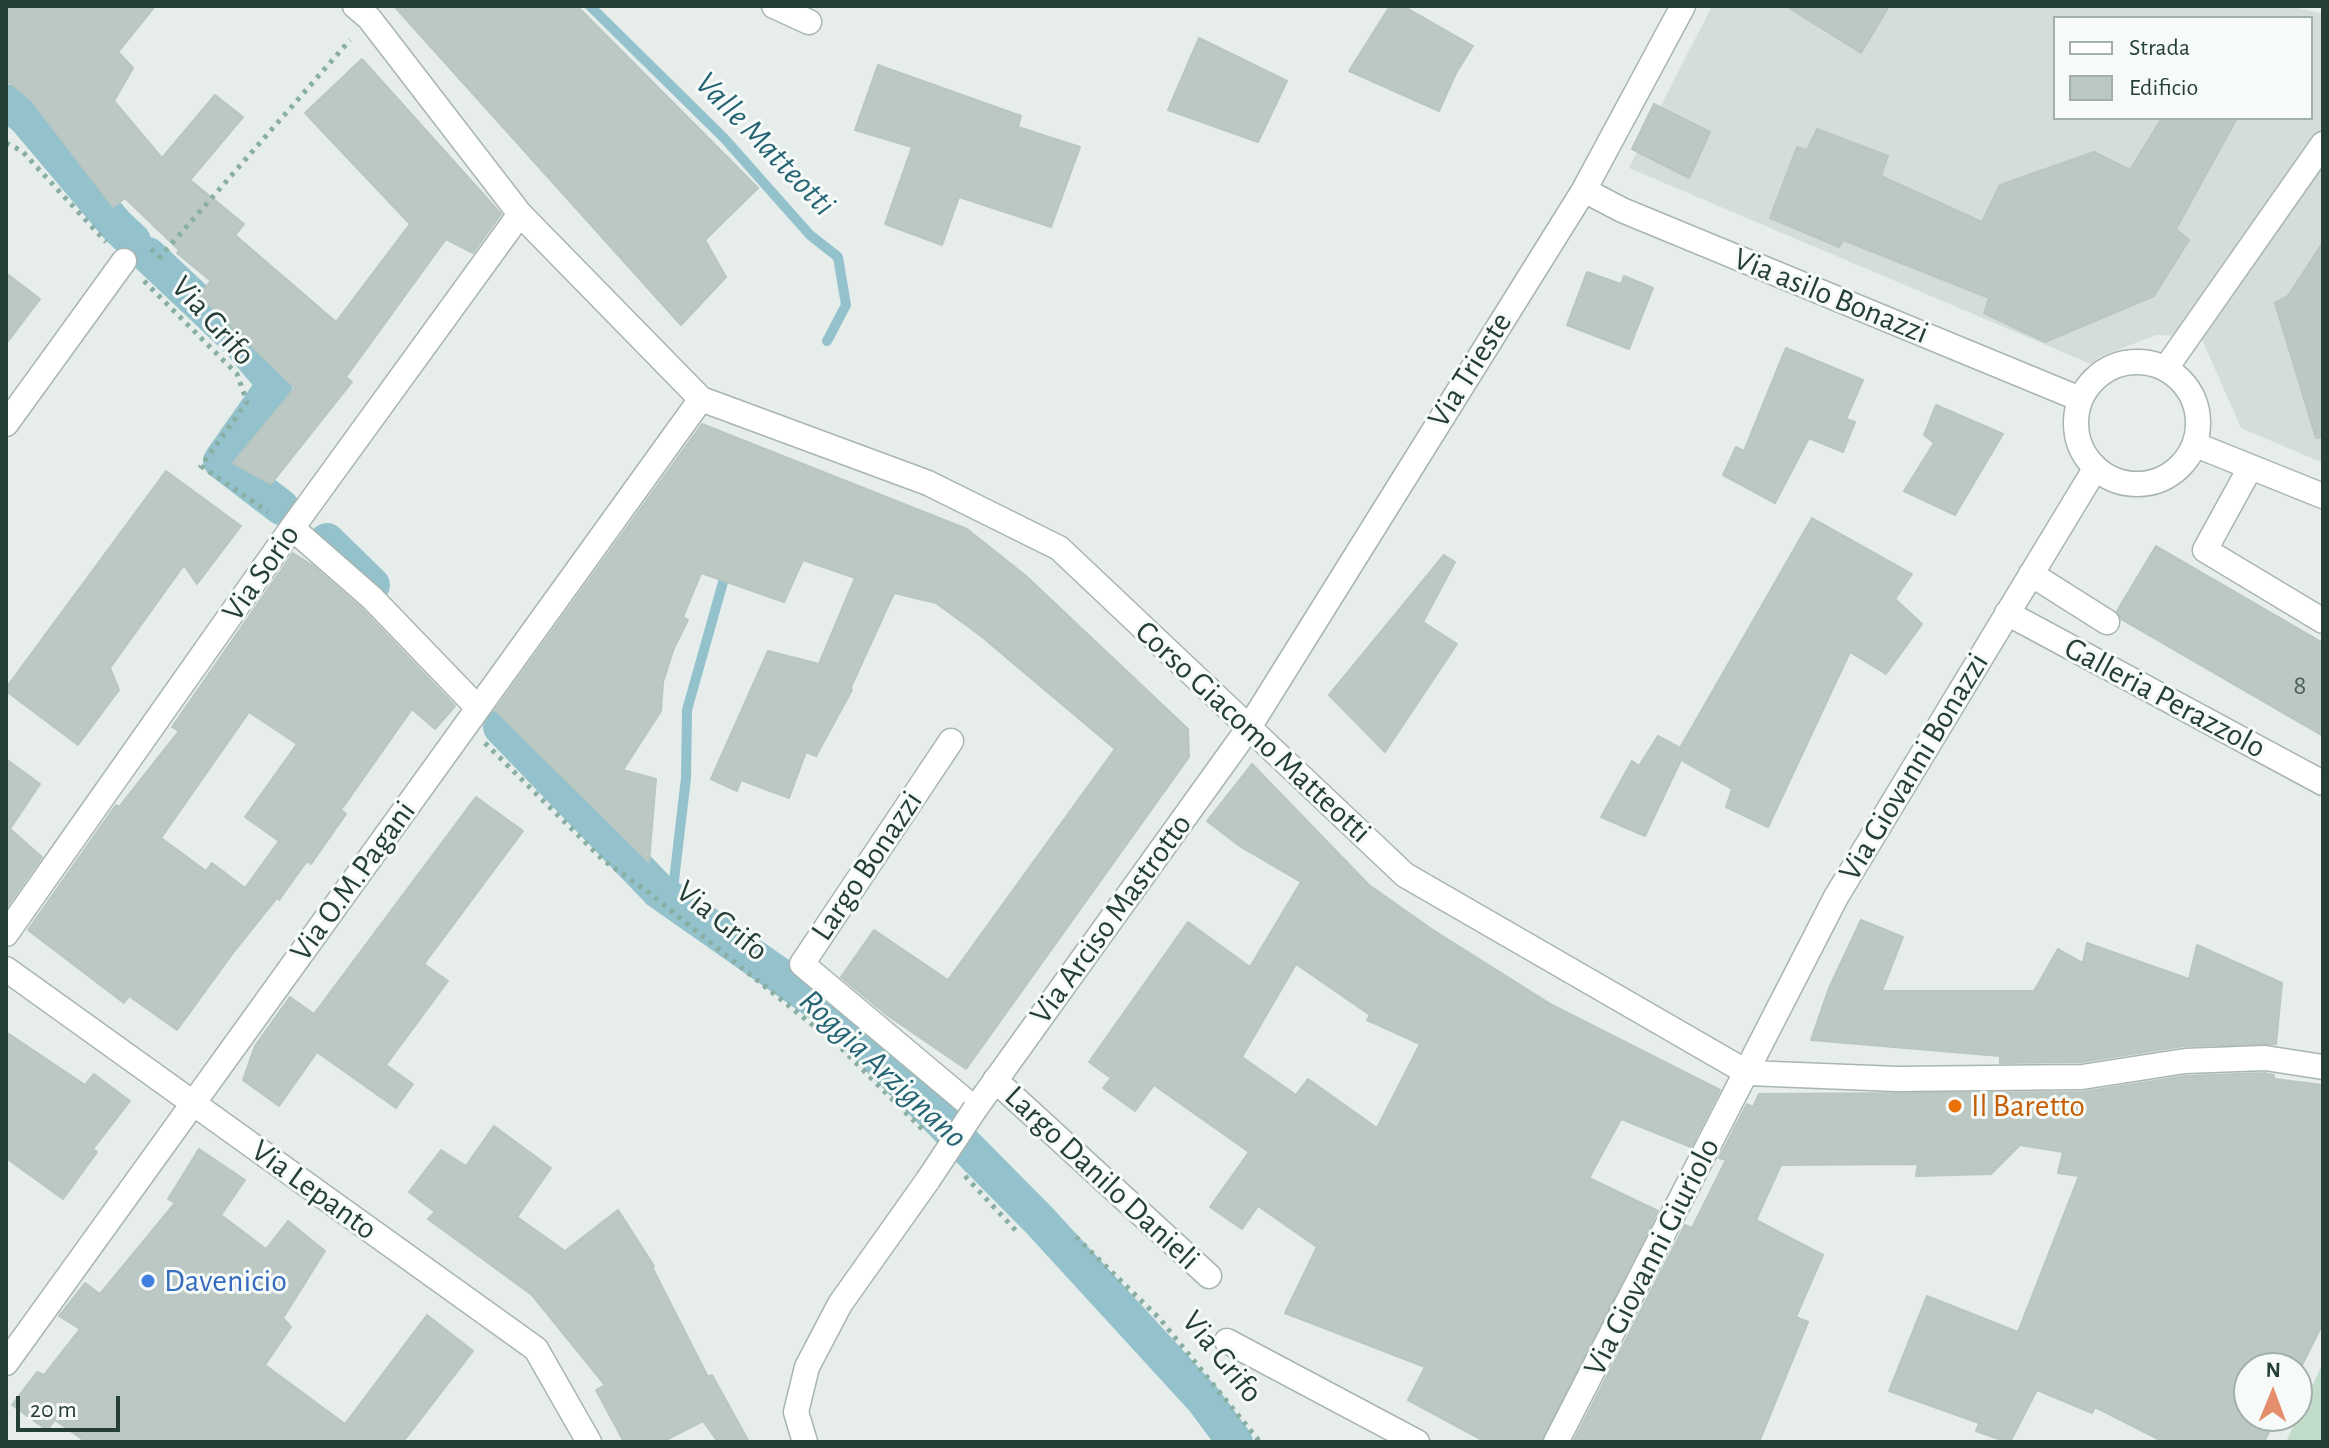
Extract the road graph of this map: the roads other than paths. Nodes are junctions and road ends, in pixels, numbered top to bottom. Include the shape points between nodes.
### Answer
1 (774, 6) edge
2 (1683, 6) edge
3 (362, 12) edge
4 (809, 22) dead end
5 (2323, 144) edge
6 (1584, 190) junction
7 (520, 214) junction
8 (124, 261) road end
9 (2166, 368) junction
10 (701, 399) junction
11 (2080, 399) junction
12 (6, 424) edge
13 (2196, 445) junction
14 (2250, 468) junction
15 (2095, 469) junction
16 (2323, 496) edge
17 (292, 528) junction
18 (2031, 574) junction
19 (2007, 613) junction
20 (2323, 621) edge
21 (2107, 622) dead end
22 (478, 708) junction
23 (1248, 729) junction
24 (951, 741) dead end
25 (2323, 783) edge
26 (6, 934) edge
27 (6, 969) edge
28 (2323, 1067) edge
29 (1748, 1073) junction
30 (995, 1080) junction
31 (193, 1103) junction
32 (975, 1109) junction
33 (1209, 1276) dead end
34 (1227, 1341) dead end
35 (6, 1363) edge
36 (589, 1442) edge
37 (805, 1442) edge
38 (1417, 1442) edge
39 (1556, 1442) edge

1 - 4 street
2 - 6 street, Via Trieste
3 - 7 street, Corso Giacomo Matteotti
5 - 9 street
6 - 11 street, Via asilo Bonazzi
6 - 23 street, Via Trieste
7 - 10 street, Corso Giacomo Matteotti
7 - 17 street, Via Sorio
8 - 12 street
9 - 11 street via 2139,361 2117,364 2098,375
9 - 13 street via 2183,380 2200,419
10 - 22 street, Via O.M.Pagani
10 - 23 street, Corso Giacomo Matteotti via 928,483 1059,548
11 - 15 street via 2075,420 2082,451
13 - 14 street
13 - 15 street via 2183,466 2150,484 2128,485
14 - 16 street
14 - 20 street via 2205,550
15 - 18 street, Via Giovanni Bonazzi
17 - 22 street via 372,598
17 - 26 street, Via Sorio
18 - 19 street, Via Giovanni Bonazzi
18 - 21 street, Galleria Perazzolo
19 - 25 street, Galleria Perazzolo
19 - 29 street, Via Giovanni Bonazzi via 1836,897
22 - 31 street, Via O.M.Pagani
23 - 29 street, Corso Giacomo Matteotti via 1405,875
23 - 30 street, Via Arciso Mastrotto
24 - 32 street, Largo Bonazzi via 802,964
27 - 31 street, Via Lepanto
28 - 29 street, Corso Giacomo Matteotti via 2265,1058 2185,1061 2082,1077 1897,1079
29 - 39 street, Via Giovanni Giuriolo
30 - 32 street, Via Arciso Mastrotto
30 - 33 street, Largo Danilo Danieli
31 - 35 street, Via O.M.Pagani
31 - 36 street, Via Lepanto via 536,1349
32 - 37 street, Via Arciso Mastrotto, bridge via 840,1304 807,1367 796,1412
34 - 38 street

